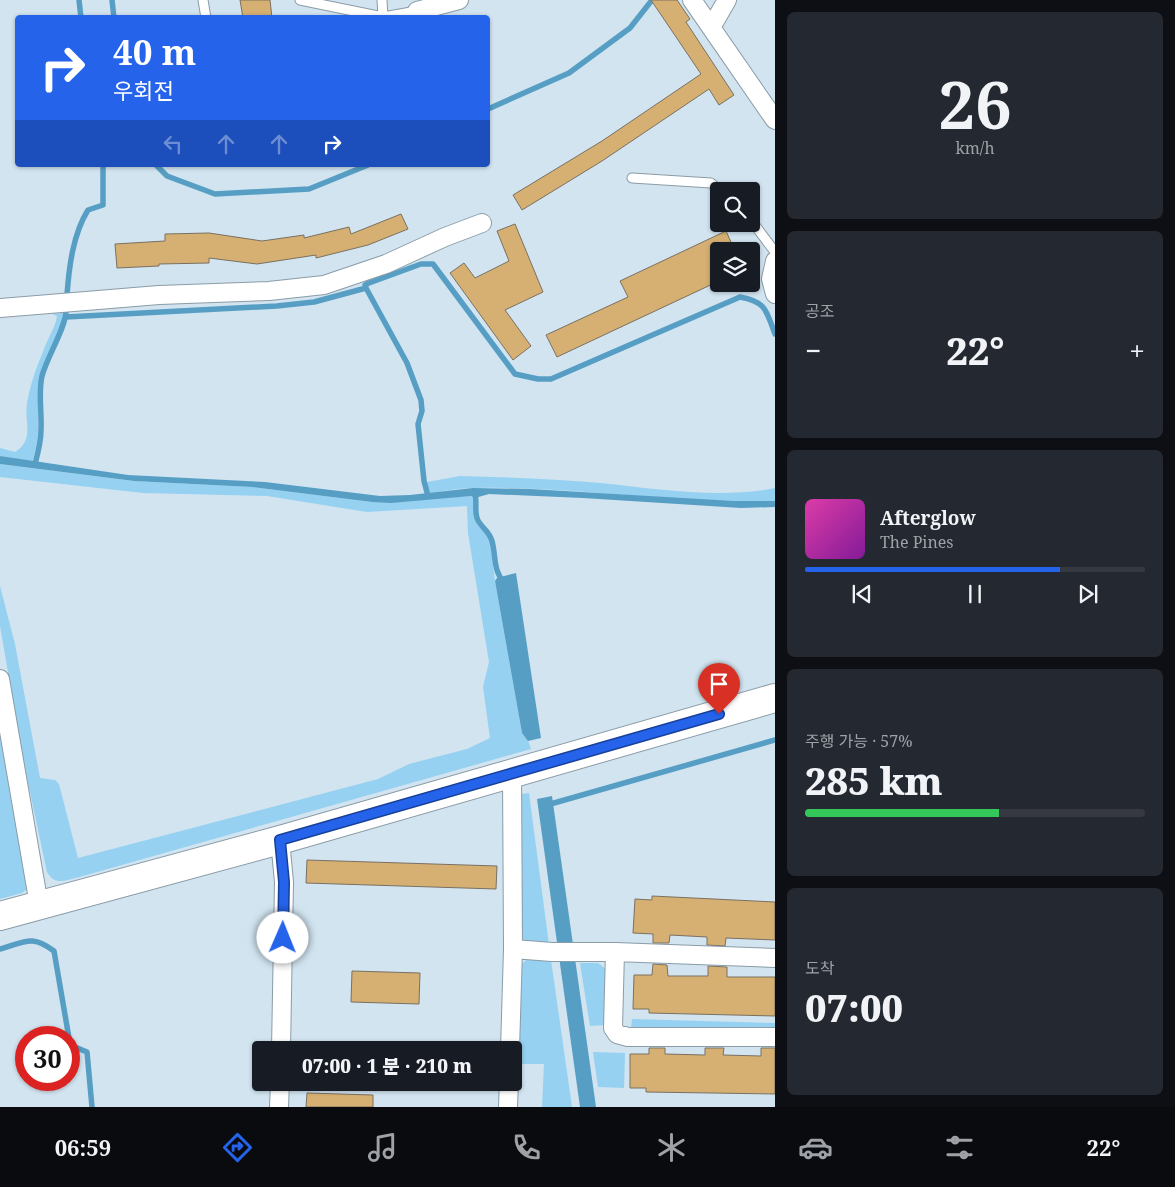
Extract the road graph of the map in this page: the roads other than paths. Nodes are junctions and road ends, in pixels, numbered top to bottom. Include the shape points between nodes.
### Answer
1 (203, 0) edge
2 (300, 0) edge
3 (382, 0) edge
4 (459, 0) edge
5 (692, 0) edge
6 (727, 0) edge
7 (418, 14) edge
8 (206, 15) edge
9 (373, 15) edge
10 (383, 15) edge
11 (712, 26) junction
12 (775, 120) edge
13 (632, 178) dead end
14 (710, 183) edge
15 (482, 223) dead end
16 (760, 232) edge
17 (775, 252) edge
18 (775, 261) edge
19 (775, 294) edge
20 (0, 308) edge
21 (0, 679) edge
22 (775, 698) edge
23 (512, 772) junction
24 (280, 840) junction
25 (39, 905) junction
26 (0, 916) edge
27 (513, 949) junction
28 (615, 952) junction
29 (775, 958) edge
30 (775, 1037) edge
31 (280, 1041) edge
32 (510, 1041) edge
33 (280, 1091) edge
34 (509, 1091) edge
35 (279, 1107) edge
36 (508, 1107) edge

1 - 8 lane
2 - 9 lane
3 - 10 lane
4 - 7 street
5 - 11 street
6 - 11 street
11 - 12 street
13 - 14 lane
15 - 20 street via 386,264 324,284 269,291 159,295
16 - 17 lane
18 - 19 street via 772,278
21 - 25 street
22 - 23 main road
23 - 24 main road
23 - 27 street
24 - 25 main road
24 - 31 street via 284,882
25 - 26 main road
27 - 28 street
27 - 32 street
28 - 29 street
28 - 30 street via 613,1028 616,1034 628,1037
33 - 35 street
34 - 36 street

